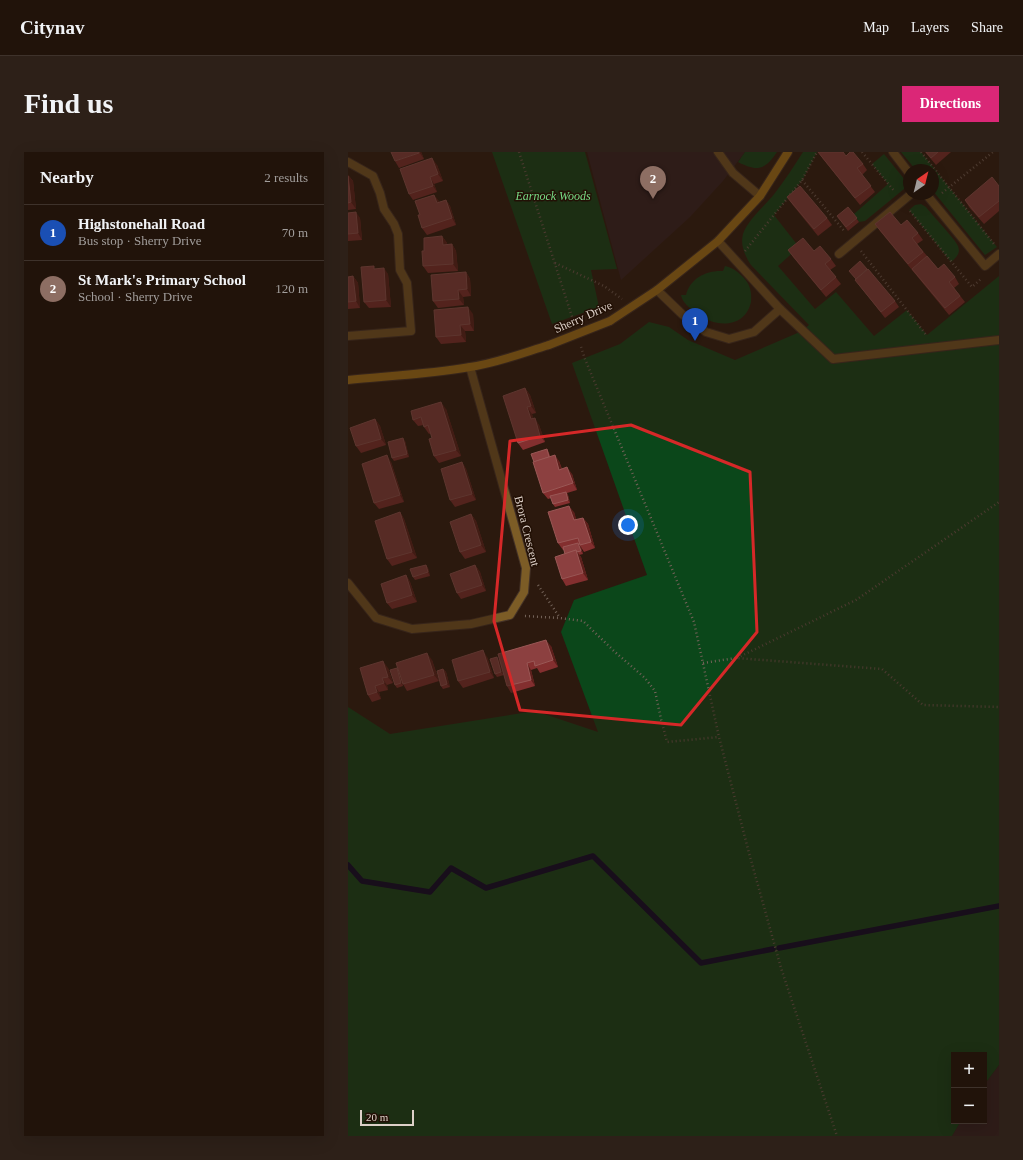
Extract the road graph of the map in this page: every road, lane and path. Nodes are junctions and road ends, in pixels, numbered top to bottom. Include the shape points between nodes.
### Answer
1 (519, 152) edge
2 (718, 152) edge
3 (788, 152) edge
4 (817, 152) edge
5 (862, 152) edge
6 (892, 152) edge
7 (921, 152) edge
8 (993, 152) edge
9 (348, 162) edge
10 (903, 166) edge
11 (802, 180) junction
12 (949, 187) junction
13 (760, 196) junction
14 (931, 200) edge
15 (902, 201) junction
16 (718, 241) junction
17 (853, 241) junction
18 (998, 250) edge
19 (839, 254) dead end
20 (737, 261) junction
21 (555, 263) junction
22 (983, 278) dead end
23 (657, 290) junction
24 (632, 306) junction
25 (780, 308) junction
26 (576, 329) dead end
27 (348, 336) edge
28 (999, 340) edge
29 (581, 344) dead end
30 (936, 347) junction
31 (470, 367) junction
32 (348, 380) edge
33 (999, 502) edge
34 (526, 568) junction
35 (348, 583) edge
36 (510, 615) junction
37 (560, 618) junction
38 (736, 658) junction
39 (703, 663) junction
40 (999, 707) edge
41 (719, 737) junction
42 (837, 1136) edge

1 - 21 path
2 - 13 street via 733,173
3 - 13 street, Sherry Drive
4 - 11 path
5 - 15 path
6 - 10 street
7 - 12 path
8 - 12 path
9 - 27 street via 373,176 384,209 398,234 400,270 408,283 411,331
11 - 17 path
11 - 20 path
12 - 18 path
13 - 16 street, Sherry Drive
14 - 18 street via 985,266
15 - 17 street
15 - 22 path via 972,287
16 - 20 street
16 - 23 street, Sherry Drive
17 - 19 street
17 - 30 path
20 - 25 street
21 - 24 path via 604,286
21 - 26 path
23 - 24 street, Sherry Drive
23 - 25 street via 683,315 706,332 729,339 754,332
24 - 31 street, Sherry Drive, bridge via 610,321 549,345
25 - 30 street via 833,359
28 - 30 street
29 - 39 path via 694,622
31 - 32 street, Sherry Drive
31 - 34 street, Brora Crescent
33 - 38 path via 856,600
34 - 36 street, Brora Crescent via 524,592
34 - 37 path
35 - 36 street via 376,618 412,629 471,624
36 - 37 path
37 - 41 path via 583,621 645,678 655,690 667,742
38 - 39 path
38 - 40 path via 882,669 923,705
39 - 41 path
41 - 42 path via 781,968

